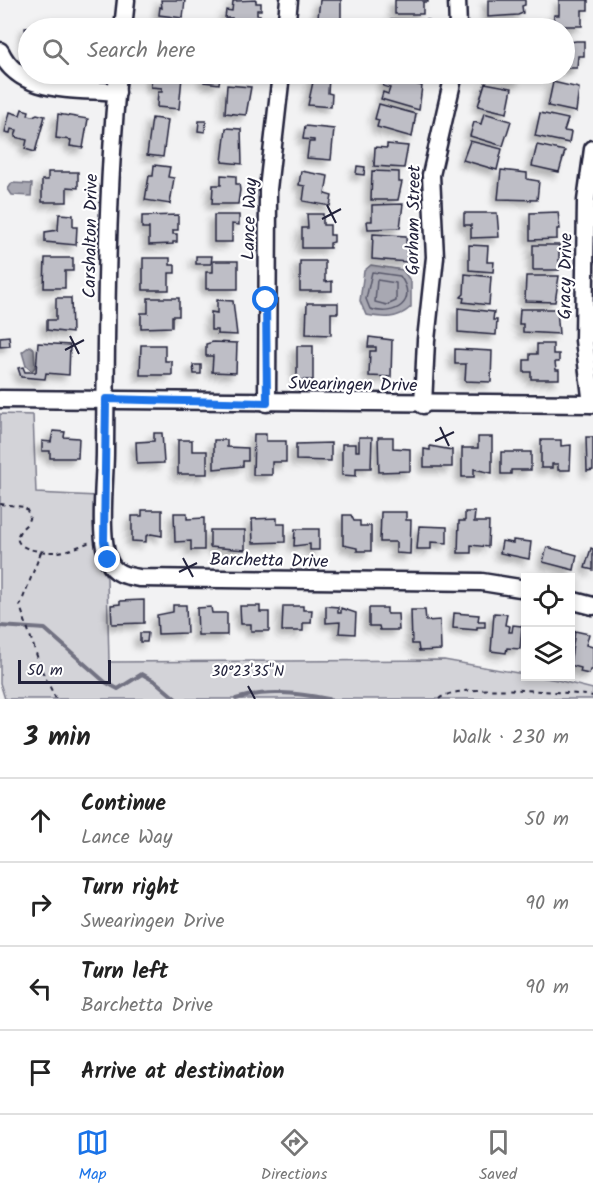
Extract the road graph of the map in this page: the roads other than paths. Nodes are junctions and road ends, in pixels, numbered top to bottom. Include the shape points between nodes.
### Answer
1 (126, 0) edge
2 (289, 0) edge
3 (457, 0) edge
4 (124, 18) edge
5 (287, 18) edge
6 (458, 18) edge
7 (0, 51) edge
8 (18, 74) edge
9 (51, 84) edge
10 (117, 84) edge
11 (280, 84) edge
12 (452, 84) edge
13 (117, 92) junction
14 (593, 149) edge
15 (106, 399) junction
16 (2, 400) edge
17 (267, 403) junction
18 (592, 404) edge
19 (423, 405) junction
20 (521, 588) edge
21 (575, 601) edge
22 (593, 606) edge

1 - 4 street
2 - 5 street
3 - 6 street
7 - 8 street
9 - 13 street
10 - 13 street, Carshalton Drive
11 - 17 street, Lance Way via 268,189
12 - 19 street, Gorham Street via 430,175 435,257
13 - 15 street, Carshalton Drive via 110,180
14 - 18 street, Gracy Drive via 586,201 584,340
15 - 16 street, Swearingen Drive
15 - 17 street, Swearingen Drive
15 - 20 street, Barchetta Drive via 104,541 112,567 125,576 482,582
17 - 19 street, Swearingen Drive
18 - 19 street, Swearingen Drive
21 - 22 street

